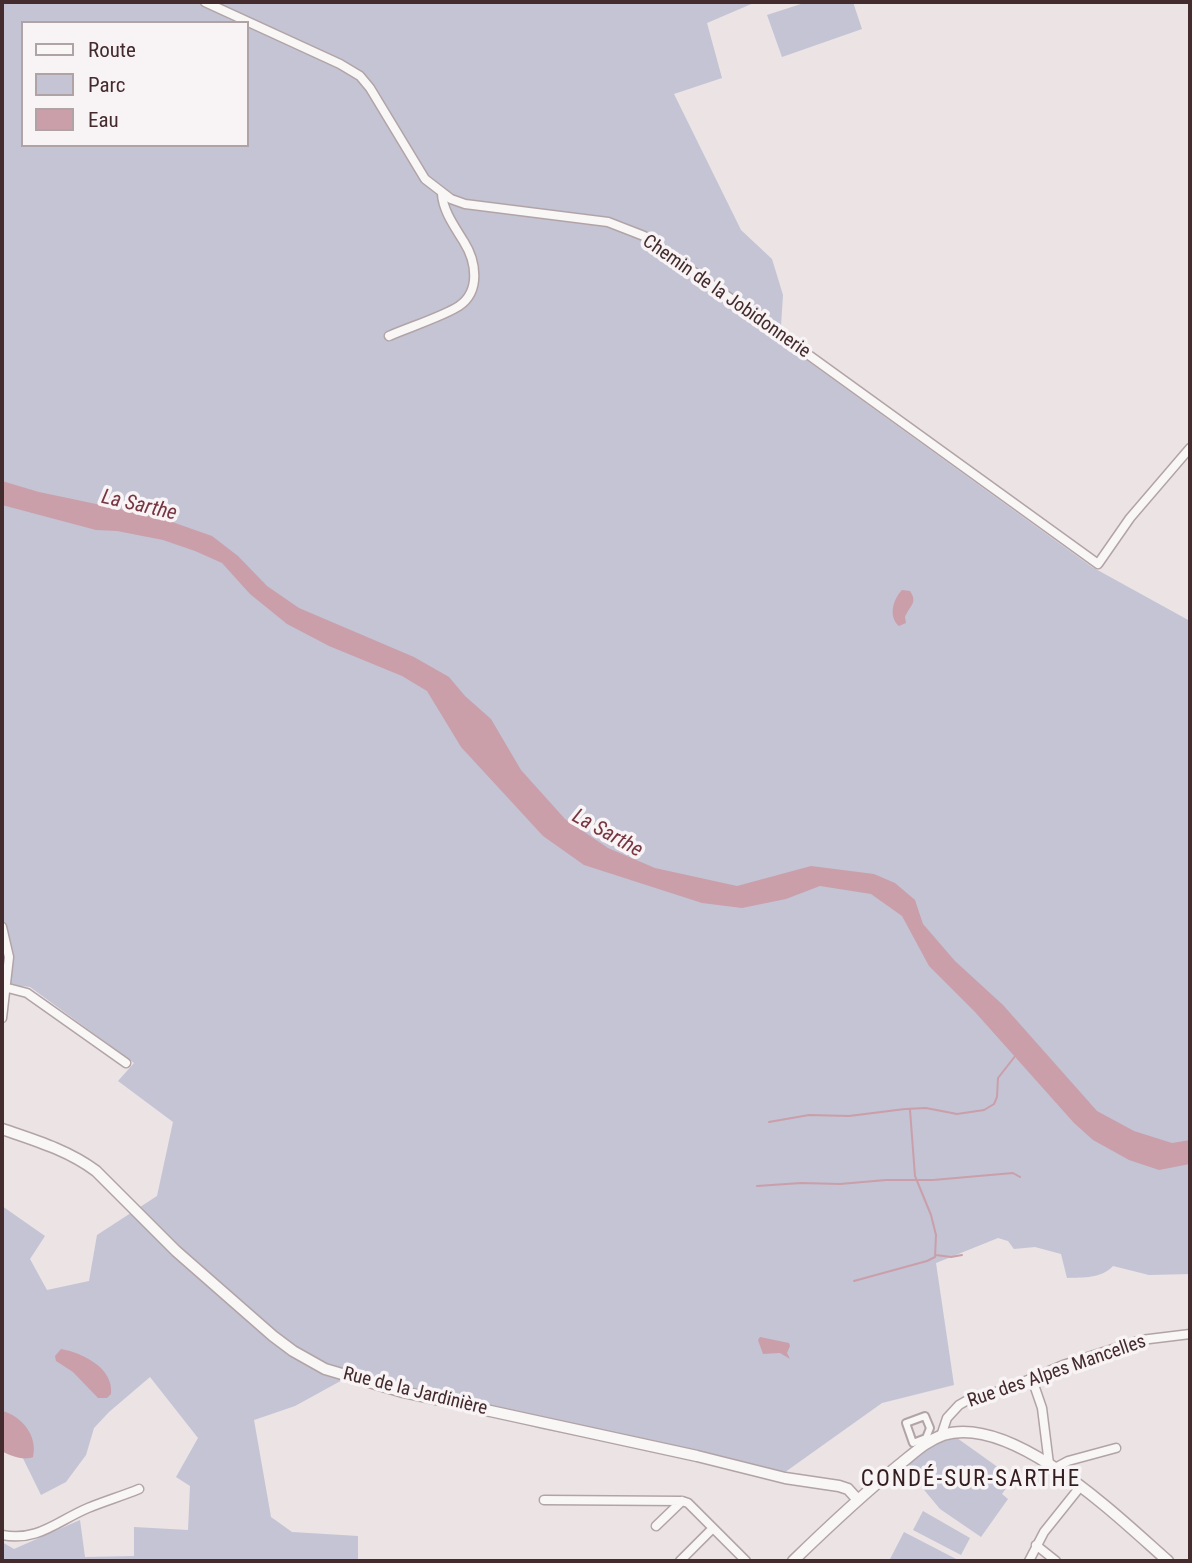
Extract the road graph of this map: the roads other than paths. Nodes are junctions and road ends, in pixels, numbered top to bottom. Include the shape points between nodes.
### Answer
1 (205, 2) edge
2 (246, 21) edge
3 (248, 22) edge
4 (442, 194) junction
5 (389, 336) dead end
6 (1190, 448) edge
7 (2, 927) edge
8 (4, 987) junction
9 (2, 1018) edge
10 (126, 1063) dead end
11 (2, 1129) edge
12 (1190, 1334) edge
13 (1032, 1378) junction
14 (942, 1436) junction
15 (926, 1438) joint
16 (1116, 1448) dead end
17 (1052, 1466) junction
18 (1080, 1487) junction
19 (139, 1489) dead end
20 (544, 1500) dead end
21 (858, 1500) junction
22 (682, 1501) junction
23 (656, 1526) dead end
24 (713, 1528) junction
25 (2, 1535) edge
26 (1036, 1545) junction
27 (680, 1561) edge
28 (746, 1561) edge
29 (793, 1561) edge
30 (1029, 1561) edge
31 (1056, 1561) edge
32 (1168, 1561) edge

1 - 2 street, Chemin de la Jobidonnerie
3 - 4 street, Chemin de la Jobidonnerie via 360,76 425,179
4 - 5 street via 442,204 472,255 474,282 459,306
4 - 6 street, Chemin de la Jobidonnerie via 465,204 608,222 644,236 1098,564 1130,518
7 - 8 street via 9,957
8 - 9 street
8 - 10 street via 27,993
11 - 21 street, Rue de la Jardinière via 53,1147 96,1171 176,1251 256,1321 325,1369 392,1389 785,1478 839,1486
12 - 13 street, Rue des Alpes Mancelles via 1141,1340
13 - 14 street, Rue des Alpes Mancelles via 959,1405 947,1418
13 - 17 street
14 - 17 street via 991,1437
14 - 21 street
15 - 15 street via 930,1427 925,1416 906,1423 913,1443
16 - 17 street
17 - 18 street
18 - 26 street
18 - 32 street
19 - 25 street via 30,1536
20 - 22 street
21 - 29 street
22 - 23 street
22 - 24 street
24 - 27 street
24 - 28 street
26 - 30 street
26 - 31 street

